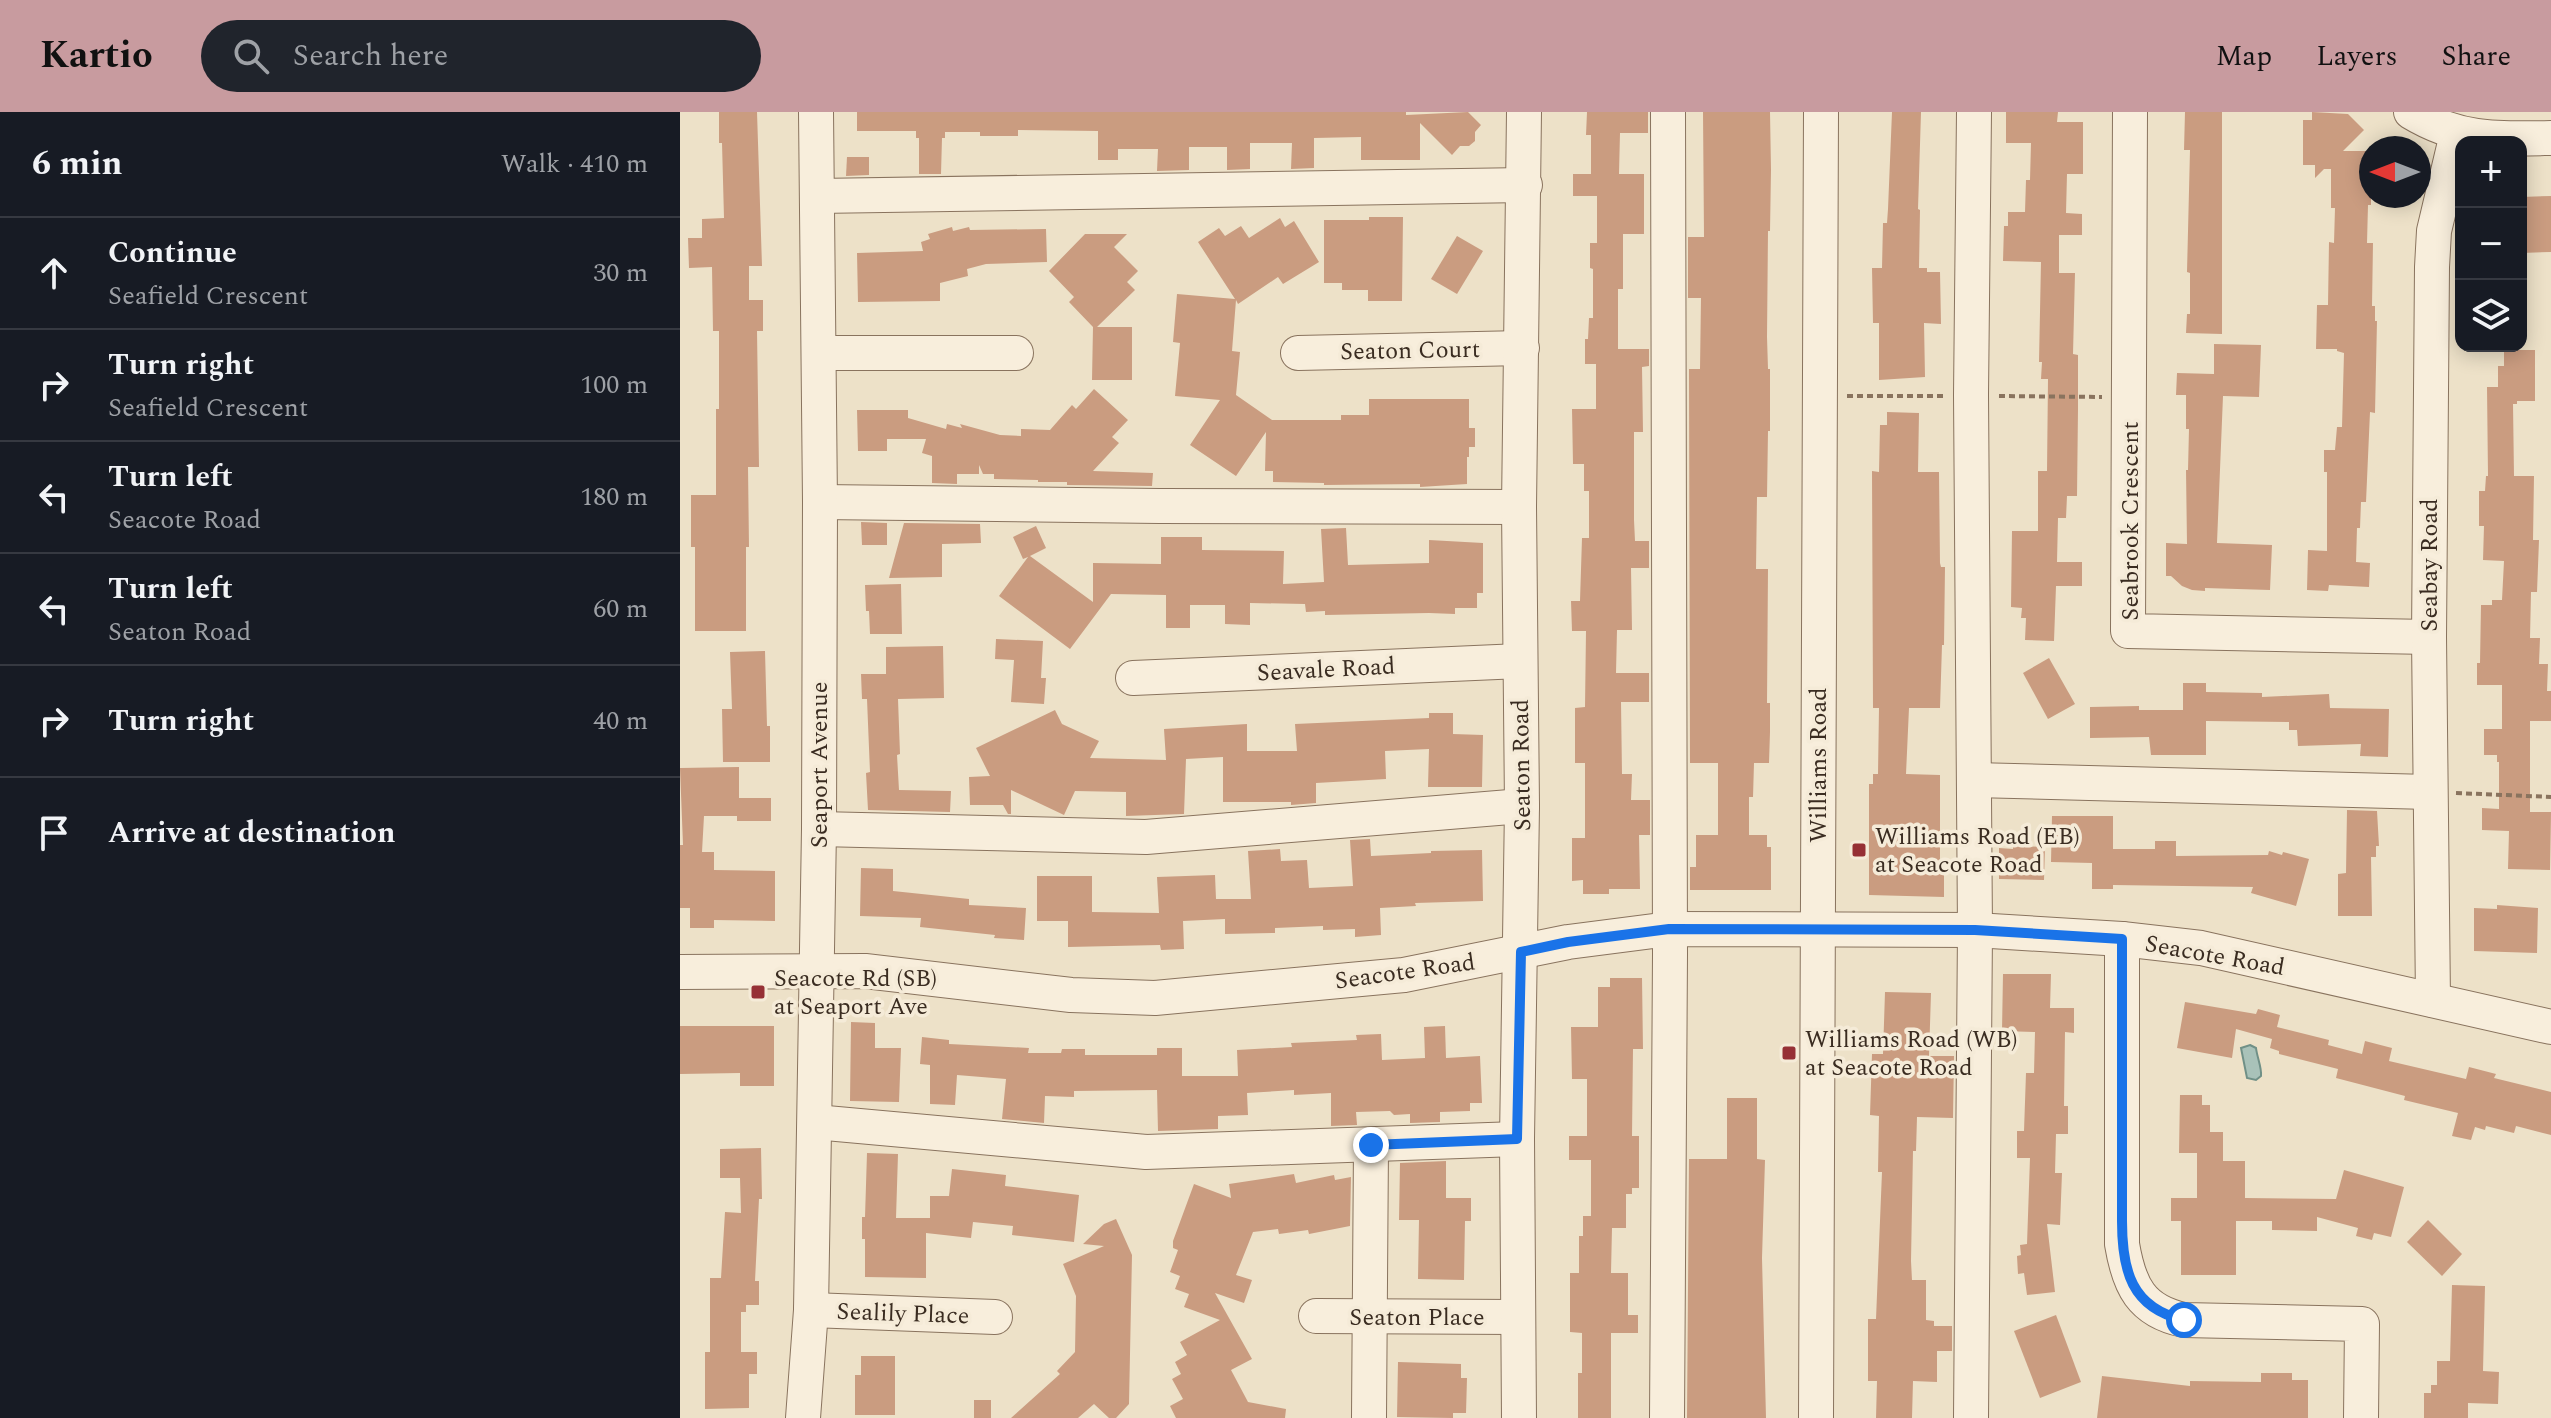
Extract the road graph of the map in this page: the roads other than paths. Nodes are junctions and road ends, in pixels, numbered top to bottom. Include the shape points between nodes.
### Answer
1 (816, 112) edge
2 (1524, 112) edge
3 (1668, 112) edge
4 (1821, 112) edge
5 (1974, 112) edge
6 (2130, 112) edge
7 (2411, 112) edge
8 (2457, 134) junction
9 (2551, 138) edge
10 (1525, 185) junction
11 (817, 196) junction
12 (1522, 348) junction
13 (819, 353) junction
14 (1016, 353) dead end
15 (1298, 353) dead end
16 (820, 502) junction
17 (1519, 507) junction
18 (2429, 637) junction
19 (1520, 661) junction
20 (1133, 678) dead end
21 (1974, 780) junction
22 (2429, 792) junction
23 (1522, 806) junction
24 (819, 829) junction
25 (1817, 928) junction
26 (1669, 929) junction
27 (1975, 930) junction
28 (2122, 939) junction
29 (1521, 952) junction
30 (815, 970) junction
31 (680, 972) edge
32 (2433, 1000) junction
33 (2551, 1027) edge
34 (815, 1122) junction
35 (1517, 1139) junction
36 (1371, 1145) junction
37 (811, 1310) junction
38 (1316, 1316) dead end
39 (995, 1317) dead end
40 (1370, 1317) junction
41 (1518, 1317) junction
42 (803, 1418) edge
43 (1369, 1418) edge
44 (1519, 1418) edge
45 (1667, 1418) edge
46 (1816, 1418) edge
47 (1971, 1418) edge
48 (2361, 1418) edge

1 - 11 street, Seaport Avenue
2 - 10 street, Seaton Road
3 - 26 street
4 - 25 street, Williams Road
5 - 21 street
6 - 18 street, Seabrook Crescent via 2128,631
7 - 8 street
8 - 9 street
8 - 18 street, Seabay Road via 2434,231
10 - 11 street
10 - 12 street, Seaton Road
11 - 13 street, Seaport Avenue
12 - 15 street, Seaton Court
12 - 17 street, Seaton Road
13 - 14 street
13 - 16 street, Seaport Avenue
16 - 17 street
16 - 24 street, Seaport Avenue
17 - 19 street, Seaton Road
18 - 22 street, Seabay Road
19 - 20 street, Seavale Road
19 - 23 street, Seaton Road
21 - 22 street
21 - 27 street
22 - 32 street, Seabay Road
23 - 24 street via 1146,837
23 - 29 street, Seaton Road
24 - 30 street, Seaport Avenue
25 - 26 street, Seacote Road
25 - 27 street, Seacote Road
25 - 46 street, Williams Road
26 - 29 street, Seacote Road
26 - 45 street
27 - 28 street, Seacote Road
27 - 47 street
28 - 32 street, Seacote Road via 2201,948
28 - 48 street via 2122,1244 2133,1284 2158,1313 2184,1320 2362,1324
29 - 30 street, Seacote Road via 1404,975 1155,998
29 - 35 street, Seaton Road
30 - 31 street, Seacote Road
30 - 34 street, Seaport Avenue
32 - 33 street, Seacote Road
34 - 36 street via 1146,1152
34 - 37 street, Seaport Avenue
35 - 36 street
35 - 41 street, Seaton Road
36 - 40 street
37 - 39 street, Sealily Place
37 - 42 street, Seaport Avenue
38 - 40 street, Seaton Place
40 - 41 street, Seaton Place
40 - 43 street
41 - 44 street, Seaton Road

